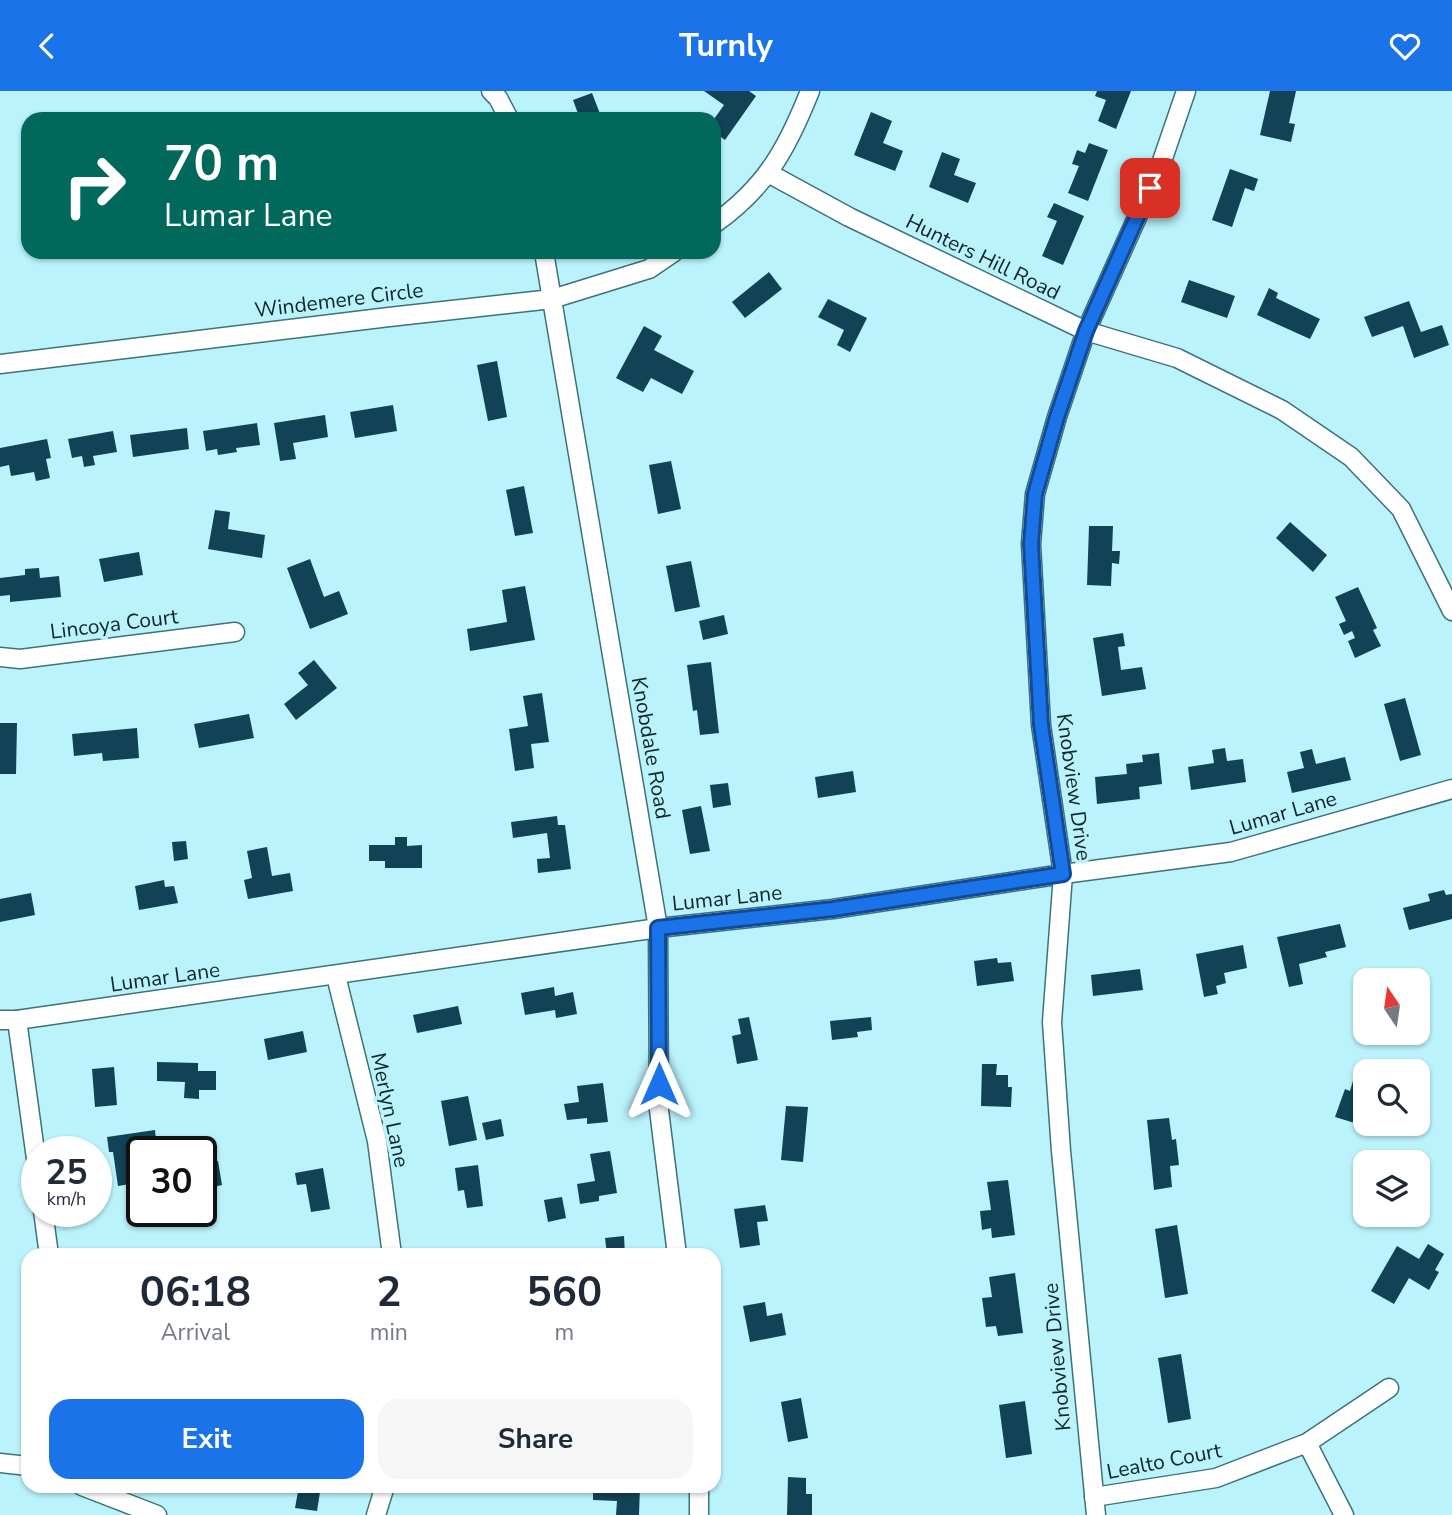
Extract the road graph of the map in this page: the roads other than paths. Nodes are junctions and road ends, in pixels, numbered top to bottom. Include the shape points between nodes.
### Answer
1 (491, 91) edge
2 (810, 91) edge
3 (1186, 91) edge
4 (505, 112) edge
5 (770, 174) junction
6 (721, 217) edge
7 (545, 259) edge
8 (664, 259) edge
9 (552, 299) junction
10 (1086, 331) junction
11 (0, 365) edge
12 (1452, 611) edge
13 (234, 632) dead end
14 (0, 657) edge
15 (1452, 789) edge
16 (1063, 874) junction
17 (658, 928) junction
18 (335, 976) junction
19 (8, 1020) edge
20 (31, 1136) edge
21 (45, 1227) edge
22 (48, 1248) edge
23 (391, 1248) edge
24 (676, 1248) edge
25 (1389, 1388) dead end
26 (1307, 1443) junction
27 (0, 1463) edge
28 (21, 1465) edge
29 (100, 1493) edge
30 (383, 1493) edge
31 (699, 1493) edge
32 (1095, 1506) edge
33 (158, 1515) edge
34 (376, 1515) edge
35 (699, 1515) edge
36 (1344, 1515) edge

1 - 4 street
2 - 5 street
3 - 10 street, Knobview Drive via 1161,164
5 - 6 street
5 - 10 street, Hunters Hill Road via 856,221
7 - 9 street, Knobdale Road
8 - 9 street, Windemere Circle via 649,269
9 - 11 street, Windemere Circle
9 - 17 street, Knobdale Road
10 - 12 street, Hunters Hill Road via 1177,358 1282,410 1351,457 1401,509
10 - 16 street, Knobview Drive via 1035,494 1031,544 1041,725
13 - 14 street, Lincoya Court via 20,659
15 - 16 street, Lumar Lane via 1231,852
16 - 17 street, Lumar Lane via 833,909
16 - 32 street, Knobview Drive via 1052,1022
17 - 18 street, Lumar Lane
17 - 24 street, Knobdale Road via 659,1109
18 - 19 street, Lumar Lane
18 - 23 street, Merlyn Lane via 377,1141
19 - 20 street
21 - 22 street
25 - 26 street, Lealto Court
26 - 32 street, Lealto Court via 1216,1478
26 - 36 street
27 - 28 street
29 - 33 street
30 - 34 street
31 - 35 street

